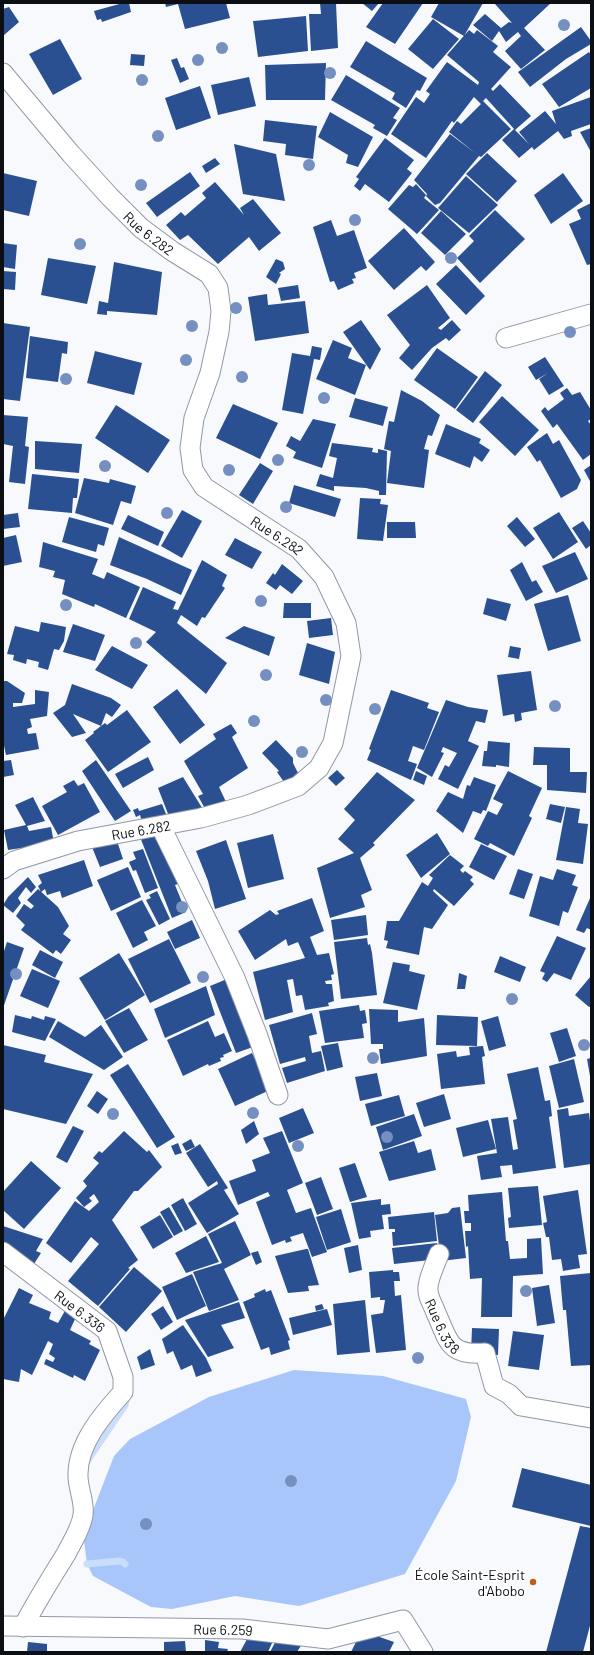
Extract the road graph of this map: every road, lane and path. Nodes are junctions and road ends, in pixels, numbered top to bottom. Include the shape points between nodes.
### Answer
1 (3, 73) edge
2 (591, 314) edge
3 (506, 338) dead end
4 (161, 827) junction
5 (3, 869) edge
6 (278, 1095) dead end
7 (3, 1252) edge
8 (439, 1254) dead end
9 (591, 1418) edge
10 (3, 1626) edge
11 (23, 1627) junction
12 (423, 1652) edge

1 - 4 street, Rue 6.282 via 110,197 141,228 209,274 218,288 221,311 219,332 210,373 194,418 190,448 193,470 204,487 299,549 324,577 346,623 352,656 333,743 319,768 298,786 248,805
2 - 3 street
4 - 5 street, Rue 6.282 via 78,841 14,860
4 - 6 street via 235,978
7 - 11 street, Rue 6.336 via 107,1331 123,1377 123,1392 106,1410 86,1443 80,1460 78,1476 83,1514 76,1536
8 - 9 street, Rue 6.338 via 428,1288 431,1304 448,1341 458,1350 470,1354 485,1353 494,1386 510,1394 521,1406
10 - 11 street, Rue 6.259
11 - 12 street, Rue 6.259 via 242,1629 328,1639 403,1620

